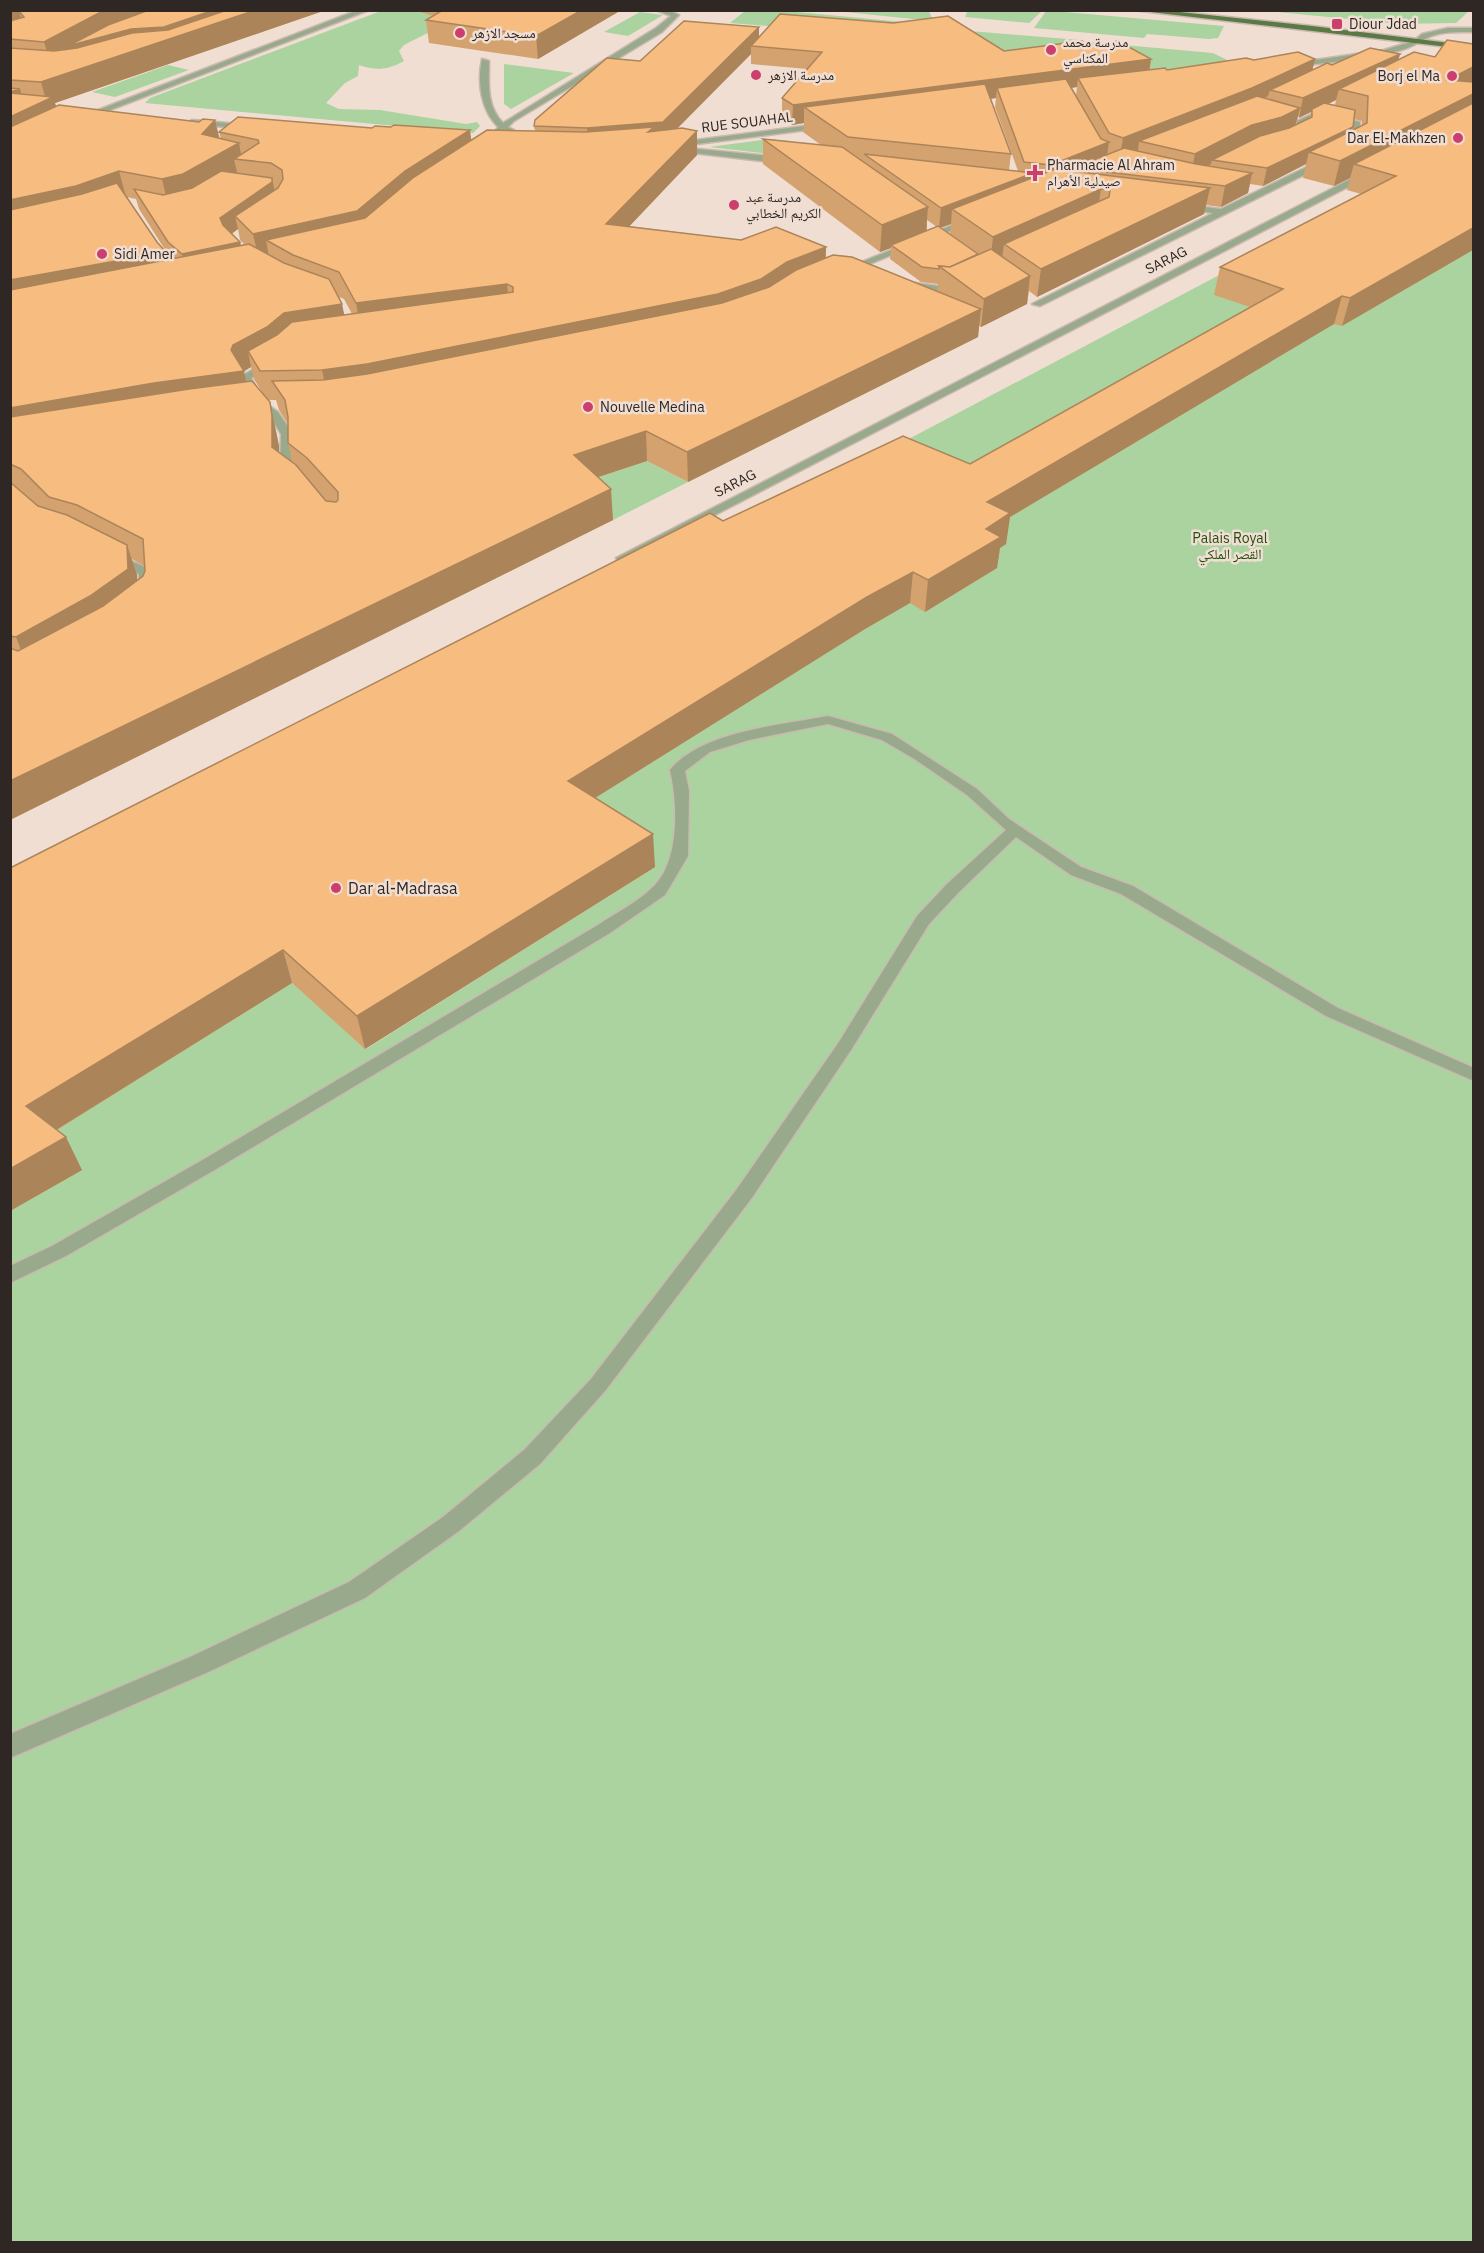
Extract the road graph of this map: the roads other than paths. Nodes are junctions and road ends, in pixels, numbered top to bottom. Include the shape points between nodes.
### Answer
1 (366, 10) edge
2 (659, 10) edge
3 (1136, 10) edge
4 (1209, 10) edge
5 (1473, 30) edge
6 (1423, 39) junction
7 (1473, 42) edge
8 (1473, 48) edge
9 (1362, 57) junction
10 (485, 61) edge
11 (1388, 63) edge
12 (1282, 66) edge
13 (1335, 72) edge
14 (1340, 104) edge
15 (67, 111) edge
16 (89, 113) junction
17 (1319, 114) junction
18 (113, 115) edge
19 (1290, 120) edge
20 (181, 121) edge
21 (69, 123) edge
22 (1299, 123) junction
23 (836, 124) edge
24 (247, 127) junction
25 (259, 128) edge
26 (502, 128) junction
27 (790, 130) junction
28 (239, 134) edge
29 (521, 136) edge
30 (799, 136) edge
31 (1281, 141) edge
32 (480, 146) edge
33 (496, 147) junction
34 (1345, 151) edge
35 (1335, 156) edge
36 (475, 159) edge
37 (796, 162) edge
38 (1380, 167) edge
39 (1244, 188) edge
40 (1264, 191) junction
41 (1176, 205) edge
42 (1222, 212) junction
43 (978, 218) edge
44 (928, 227) edge
45 (942, 237) junction
46 (853, 279) edge
47 (970, 279) edge
48 (889, 283) edge
49 (1027, 297) edge
50 (286, 352) edge
51 (284, 405) edge
52 (256, 406) junction
53 (300, 485) edge
54 (103, 551) edge
55 (612, 563) edge
56 (138, 608) edge
57 (1015, 830) junction
58 (1473, 1075) edge
59 (10, 1275) edge
60 (10, 1746) edge

1 - 16 street
2 - 26 street via 676,15 659,30
3 - 6 main road
4 - 6 main road
5 - 6 street via 1448,30
6 - 7 main road
6 - 8 main road
6 - 9 street
9 - 11 street
9 - 12 street
9 - 13 street
10 - 26 street via 487,106 494,122
14 - 17 street
15 - 16 street
16 - 18 street
16 - 21 street
17 - 22 street
17 - 34 street via 1357,124 1355,146
19 - 22 street
20 - 24 street
22 - 31 street via 1304,130
23 - 27 street, RUE SOUAHAL
24 - 25 street
24 - 28 street
26 - 29 street
26 - 33 street
27 - 30 street
27 - 37 street, RUE SOUAHAL via 669,147
32 - 33 street
33 - 36 street
35 - 40 street
38 - 55 street, SARAG
39 - 40 street
40 - 42 street
41 - 42 street
42 - 49 street via 1041,307
43 - 45 street
44 - 45 street
45 - 46 street via 829,277
47 - 48 street via 946,290
50 - 52 street via 245,377
51 - 52 street
52 - 53 street via 274,414 287,434 286,475
54 - 56 street via 145,572 146,602
57 - 58 street via 1076,871 1127,890 1332,1012
57 - 59 street via 972,792 913,752 886,737 828,720 746,736 705,750 677,770 682,791 680,856 659,891 604,929 394,1055 59,1251
57 - 60 street via 923,920 845,1046 744,1194 598,1385 532,1457 451,1524 357,1590

